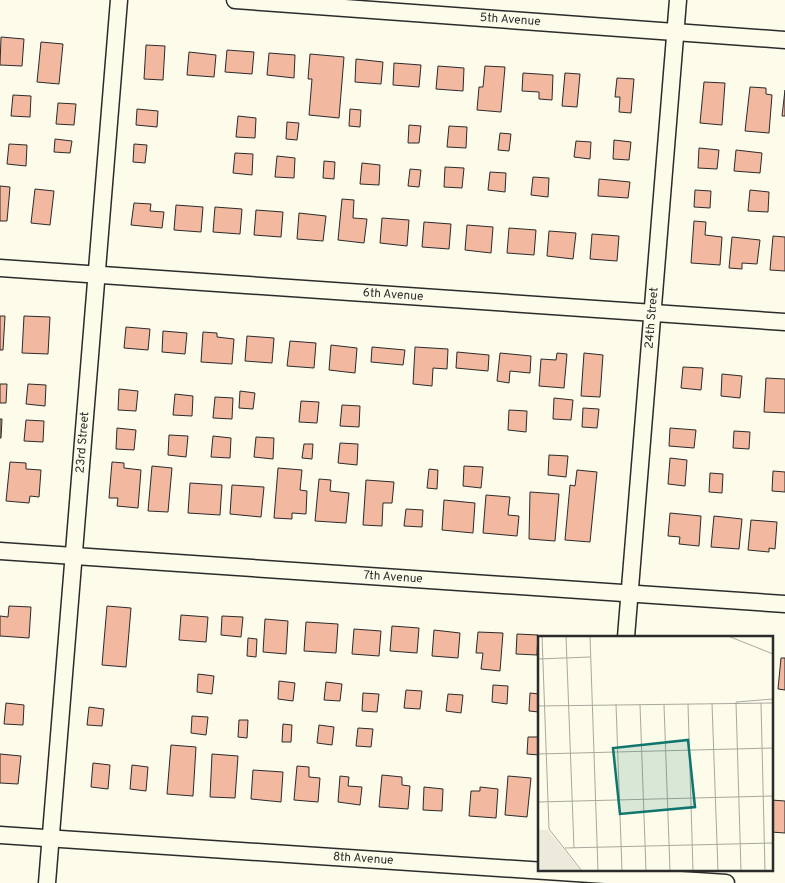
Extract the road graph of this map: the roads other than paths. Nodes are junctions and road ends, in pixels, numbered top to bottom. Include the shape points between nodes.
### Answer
1 (119, 0) edge
2 (235, 0) edge
3 (678, 0) edge
4 (675, 32) junction
5 (785, 40) edge
6 (0, 268) edge
7 (95, 275) junction
8 (653, 313) junction
9 (785, 322) edge
10 (0, 551) edge
11 (74, 556) junction
12 (630, 594) junction
13 (785, 604) edge
14 (626, 636) edge
15 (0, 835) edge
16 (51, 838) junction
17 (607, 876) edge
18 (47, 883) edge
19 (726, 883) edge

1 - 7 street, 23rd Street
2 - 4 street, 5th Avenue
3 - 4 street, 24th Street
4 - 5 street, 5th Avenue
4 - 8 street, 24th Street
6 - 7 street, 6th Avenue
7 - 8 street, 6th Avenue
7 - 11 street, 23rd Street
8 - 9 street, 6th Avenue
8 - 12 street, 24th Street
10 - 11 street, 7th Avenue
11 - 12 street, 7th Avenue
11 - 16 street, 23rd Street
12 - 13 street, 7th Avenue
12 - 14 street, 24th Street
15 - 16 street, 8th Avenue
16 - 17 street, 8th Avenue
16 - 18 street, 23rd Street
17 - 19 street, 8th Avenue

